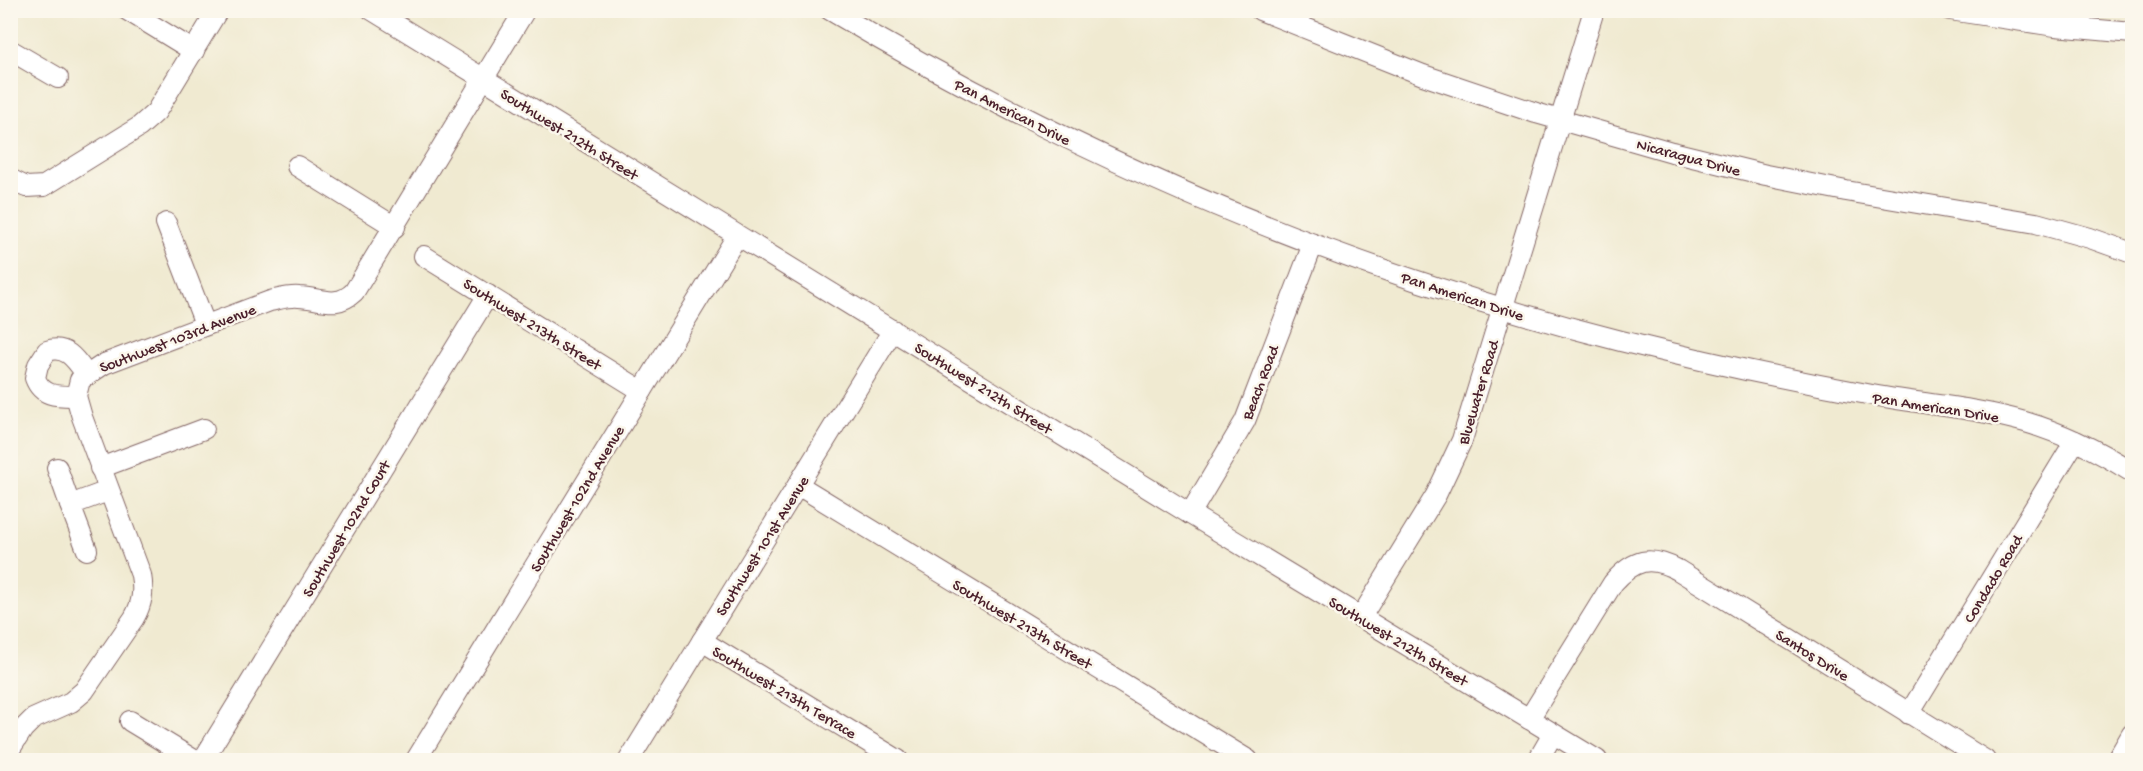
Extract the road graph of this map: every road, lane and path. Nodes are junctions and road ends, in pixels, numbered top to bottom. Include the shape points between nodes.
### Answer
1 (127, 10) edge
2 (218, 10) edge
3 (372, 10) edge
4 (525, 10) edge
5 (830, 10) edge
6 (1260, 10) edge
7 (1594, 10) edge
8 (1950, 10) edge
9 (2133, 33) edge
10 (10, 50) edge
11 (194, 51) junction
12 (58, 78) dead end
13 (484, 79) junction
14 (1561, 120) junction
15 (297, 166) dead end
16 (10, 179) edge
17 (166, 223) dead end
18 (395, 227) junction
19 (737, 236) junction
20 (1313, 244) junction
21 (2133, 253) edge
22 (424, 256) dead end
23 (488, 295) junction
24 (1502, 309) junction
25 (205, 324) junction
26 (893, 330) junction
27 (86, 374) junction
28 (642, 391) junction
29 (76, 396) junction
30 (204, 429) dead end
31 (2075, 441) junction
32 (57, 468) dead end
33 (100, 468) junction
34 (2133, 472) edge
35 (798, 485) junction
36 (108, 490) junction
37 (70, 505) junction
38 (1190, 514) junction
39 (87, 550) dead end
40 (1360, 617) junction
41 (702, 641) junction
42 (1909, 714) junction
43 (1529, 719) junction
44 (130, 721) dead end
45 (1553, 734) junction
46 (2133, 734) edge
47 (10, 749) edge
48 (194, 760) edge
49 (203, 760) edge
50 (416, 760) edge
51 (629, 760) edge
52 (898, 760) edge
53 (1248, 760) edge
54 (1538, 760) edge
55 (1597, 760) edge
56 (1985, 760) edge
57 (2117, 760) edge

1 - 11 street
2 - 11 street
3 - 13 street, Southwest 212th Street
4 - 13 street, Southwest 103rd Avenue
5 - 20 street, Pan American Drive via 929,68 1053,132 1189,194
6 - 14 street, Nicaragua Drive via 1423,75
7 - 14 street, Bluewater Road
8 - 9 street
10 - 12 street
11 - 16 street via 156,112 139,127 44,186 26,187
13 - 18 street, Southwest 103rd Avenue
13 - 19 street, Southwest 212th Street
14 - 21 street, Nicaragua Drive via 1766,175 2036,223
14 - 24 street, Bluewater Road
15 - 18 street
17 - 25 street
18 - 25 street, Southwest 103rd Avenue via 354,292 341,301 290,297
19 - 26 street, Southwest 212th Street
19 - 28 street, Southwest 102nd Avenue
20 - 24 street, Pan American Drive
20 - 38 street, Beach Road via 1245,421
22 - 23 street, Southwest 213th Street
23 - 28 street, Southwest 213th Street
23 - 49 street, Southwest 102nd Court
24 - 31 street, Pan American Drive via 1755,372 1975,410
24 - 40 street, Bluewater Road via 1456,455 1436,495
25 - 27 street, Southwest 103rd Avenue via 104,363
26 - 35 street, Southwest 101st Avenue
26 - 38 street, Southwest 212th Street
27 - 29 street, Southwest 103rd Avenue
27 - 29 street via 73,356 59,349 47,351 38,365 35,378 41,389 54,396
28 - 50 street, Southwest 102nd Avenue
29 - 33 street
30 - 33 street
31 - 34 street, Pan American Drive
31 - 42 street, Condado Road
32 - 37 street
33 - 36 street
35 - 41 street, Southwest 101st Avenue
35 - 53 street, Southwest 213th Street
36 - 37 street
36 - 47 street via 141,575 143,594 138,610 84,692 33,719
37 - 39 street
38 - 40 street, Southwest 212th Street
40 - 43 street, Southwest 212th Street
41 - 51 street, Southwest 101st Avenue
41 - 52 street, Southwest 213th Terrace
42 - 43 street, Santos Drive via 1678,570 1656,561 1637,563 1613,583
42 - 56 street, Santos Drive
43 - 45 street, Southwest 212th Street
44 - 48 street
45 - 54 street
45 - 55 street, Southwest 212th Street
46 - 57 street

